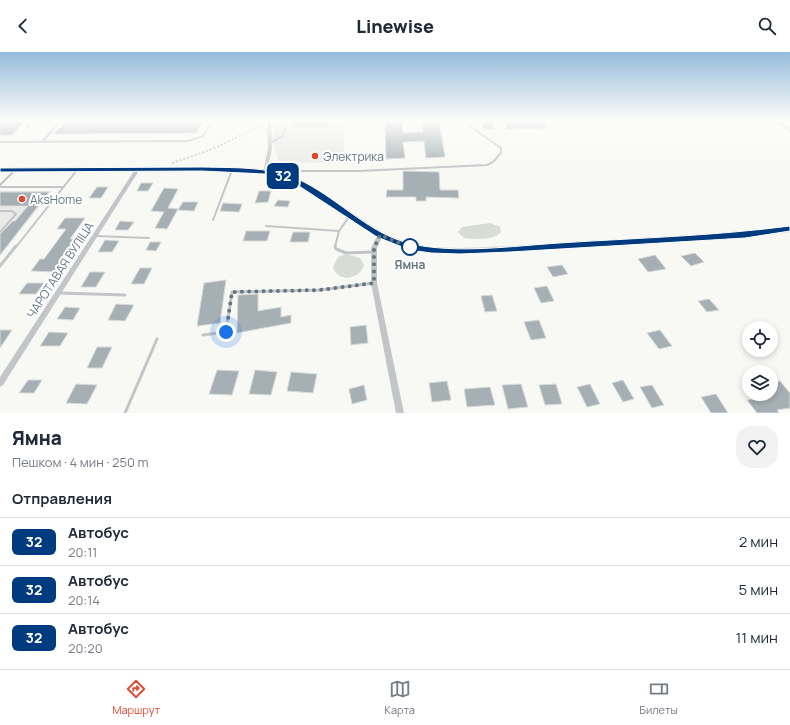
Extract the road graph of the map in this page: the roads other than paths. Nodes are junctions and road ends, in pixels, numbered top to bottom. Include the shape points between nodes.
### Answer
1 (46, 138) edge
2 (202, 138) edge
3 (270, 138) edge
4 (281, 138) edge
5 (486, 138) edge
6 (0, 142) edge
7 (42, 142) junction
8 (270, 143) junction
9 (77, 169) junction
10 (138, 169) junction
11 (0, 170) edge
12 (15, 170) junction
13 (232, 170) junction
14 (264, 172) junction
15 (279, 175) junction
16 (0, 186) edge
17 (63, 187) junction
18 (0, 211) edge
19 (350, 216) junction
20 (212, 220) dead end
21 (266, 226) dead end
22 (790, 229) edge
23 (339, 231) junction
24 (0, 232) edge
25 (380, 235) junction
26 (95, 236) junction
27 (149, 238) dead end
28 (374, 252) junction
29 (0, 266) edge
30 (374, 283) junction
31 (58, 293) junction
32 (125, 295) dead end
33 (203, 335) dead end
34 (157, 339) dead end
35 (0, 383) edge
36 (125, 413) edge
37 (400, 413) edge

1 - 7 lane
2 - 7 lane via 188,141
3 - 8 street
4 - 8 lane
5 - 15 lane via 501,148 501,153 487,165 359,171 290,170
6 - 7 lane
8 - 14 street
9 - 10 street
9 - 12 street
9 - 17 lane
10 - 13 street
10 - 26 street, ЧАРОТАВАЯ ВУЛІЦА
11 - 12 street
12 - 16 lane
13 - 14 street
13 - 20 lane
14 - 15 street
15 - 19 street via 302,184
16 - 17 lane
17 - 29 lane
18 - 24 lane via 12,211 16,214
19 - 23 lane
19 - 25 street
21 - 23 lane
22 - 25 street via 745,235 460,251 410,247
23 - 28 lane via 336,249 346,253
25 - 28 street
26 - 27 lane
26 - 31 street, ЧАРОТАВАЯ ВУЛІЦА
28 - 30 street
30 - 33 lane via 320,290 232,292 226,332
30 - 37 street
31 - 32 lane
31 - 35 street, ЧАРОТАВАЯ ВУЛІЦА
34 - 36 lane

